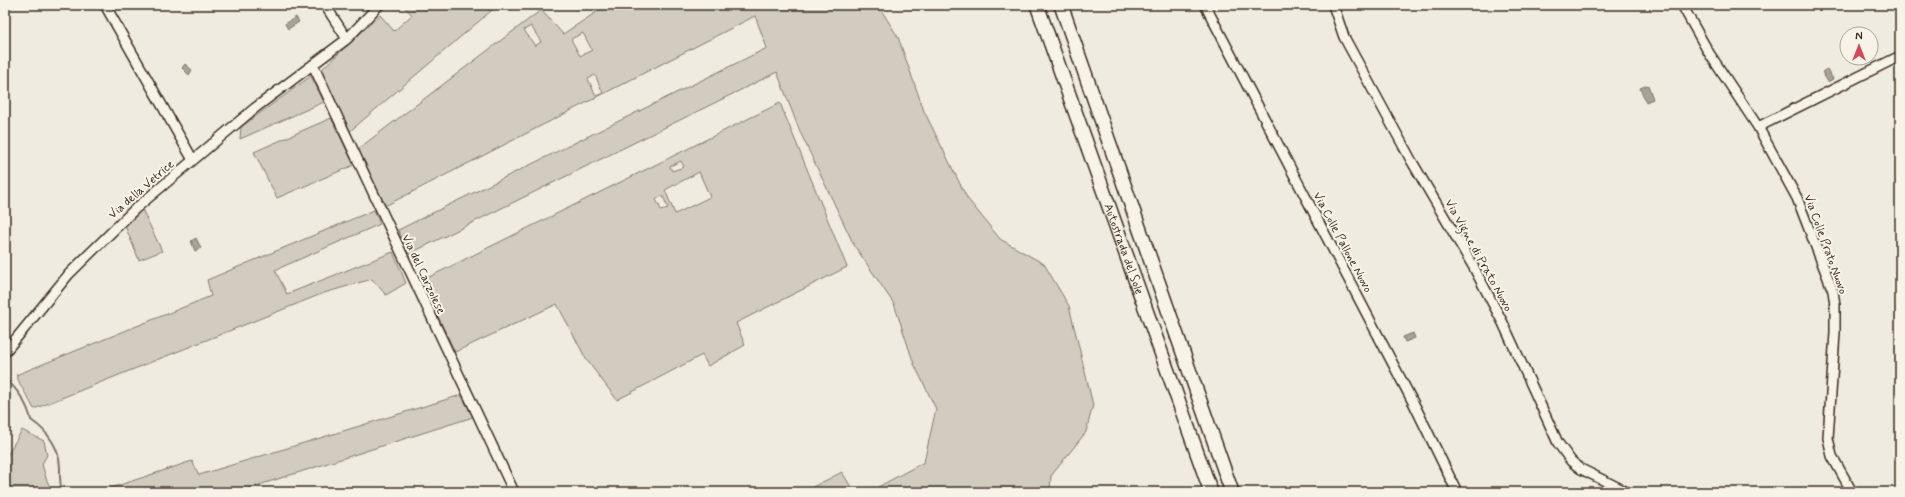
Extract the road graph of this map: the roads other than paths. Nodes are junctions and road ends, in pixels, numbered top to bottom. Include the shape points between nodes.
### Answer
1 (105, 5) edge
2 (325, 5) edge
3 (379, 5) edge
4 (1037, 5) edge
5 (1061, 5) edge
6 (1205, 5) edge
7 (1333, 5) edge
8 (1682, 5) edge
9 (346, 39) junction
10 (1900, 56) edge
11 (314, 65) junction
12 (1758, 127) junction
13 (194, 160) junction
14 (5, 352) edge
15 (514, 492) edge
16 (1211, 492) edge
17 (1232, 492) edge
18 (1457, 492) edge
19 (1627, 492) edge
20 (1852, 492) edge

1 - 13 street
2 - 9 street
3 - 9 street, Via della Vetrice
4 - 16 highway, Autostrada del Sole
5 - 17 highway, Autostrada del Sole
6 - 18 street, Via Colle Pallone Nuovo via 1415,406
7 - 19 street, Via Vigne di Prato Nuovo via 1344,36 1503,323 1558,443 1581,469
8 - 12 street, Via Colle Prato Nuovo via 1709,53
9 - 11 street, Via della Vetrice
10 - 12 street
11 - 13 street, Via della Vetrice via 255,108
11 - 15 street, Via del Carzolese
12 - 20 street, Via Colle Prato Nuovo via 1803,210 1833,291 1835,333 1828,438 1832,456
13 - 14 street, Via della Vetrice via 135,209 83,260

